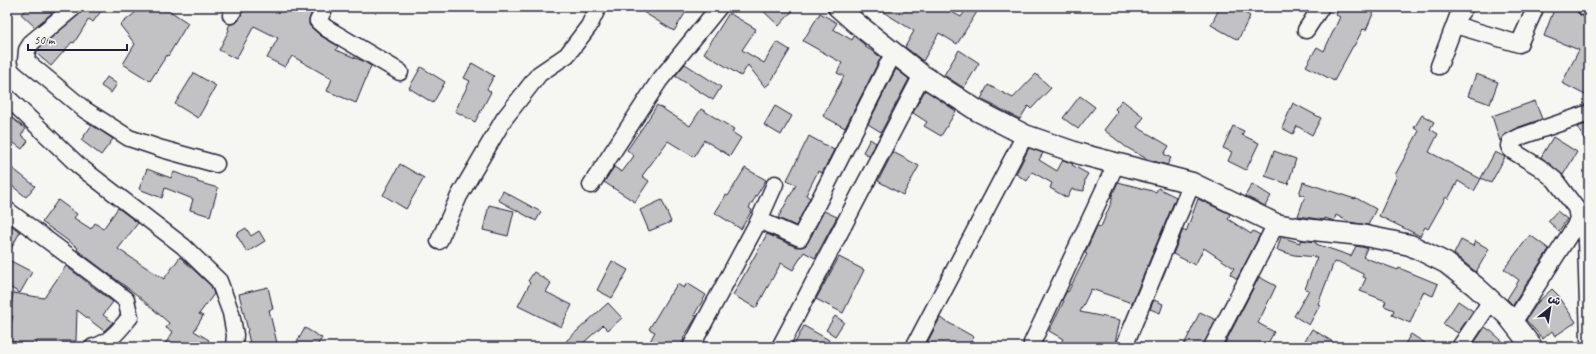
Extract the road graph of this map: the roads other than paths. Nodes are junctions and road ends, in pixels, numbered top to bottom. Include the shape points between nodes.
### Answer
1 (74, 7) edge
2 (325, 7) edge
3 (598, 7) edge
4 (719, 7) edge
5 (838, 7) edge
6 (1321, 7) edge
7 (1465, 7) edge
8 (1585, 7) edge
9 (1589, 9) edge
10 (1534, 11) dead end
11 (1455, 25) junction
12 (1306, 30) dead end
13 (894, 52) junction
14 (1439, 66) dead end
15 (400, 72) dead end
16 (922, 75) junction
17 (7, 98) edge
18 (1589, 113) edge
19 (1025, 135) junction
20 (216, 164) dead end
21 (1116, 164) junction
22 (1192, 183) junction
23 (775, 184) dead end
24 (591, 185) dead end
25 (1576, 208) junction
26 (7, 210) edge
27 (759, 220) junction
28 (1276, 224) junction
29 (439, 241) dead end
30 (1491, 301) junction
31 (1513, 323) junction
32 (1589, 340) edge
33 (1032, 343) dead end
34 (93, 347) edge
35 (234, 347) edge
36 (691, 347) edge
37 (780, 347) edge
38 (914, 347) edge
39 (1124, 347) edge
40 (1212, 347) edge
41 (1460, 347) edge
42 (1532, 347) edge

1 - 20 street via 32,42 27,50 26,61 85,110 129,138
2 - 15 street via 318,21 326,28
3 - 29 street via 589,26 567,55 539,74 504,119 459,196
4 - 24 street via 660,80
5 - 13 street
6 - 12 street
7 - 11 street
8 - 9 street
10 - 11 street via 1519,44
11 - 14 street
13 - 16 street
13 - 27 street via 800,238
16 - 19 street via 978,111
16 - 37 street
17 - 35 street via 79,166 183,246 219,281 231,313 235,335
18 - 25 street via 1522,136 1510,142 1509,146 1511,150 1555,180
19 - 21 street
19 - 38 street
21 - 22 street
21 - 33 street
22 - 28 street
22 - 39 street
23 - 27 street
25 - 31 street via 1578,218 1575,226
25 - 32 street via 1584,223 1586,240
26 - 34 street via 126,300 130,317 114,336
27 - 36 street
28 - 30 street via 1360,235 1410,245 1446,263
28 - 40 street
30 - 31 street
30 - 41 street
31 - 42 street

